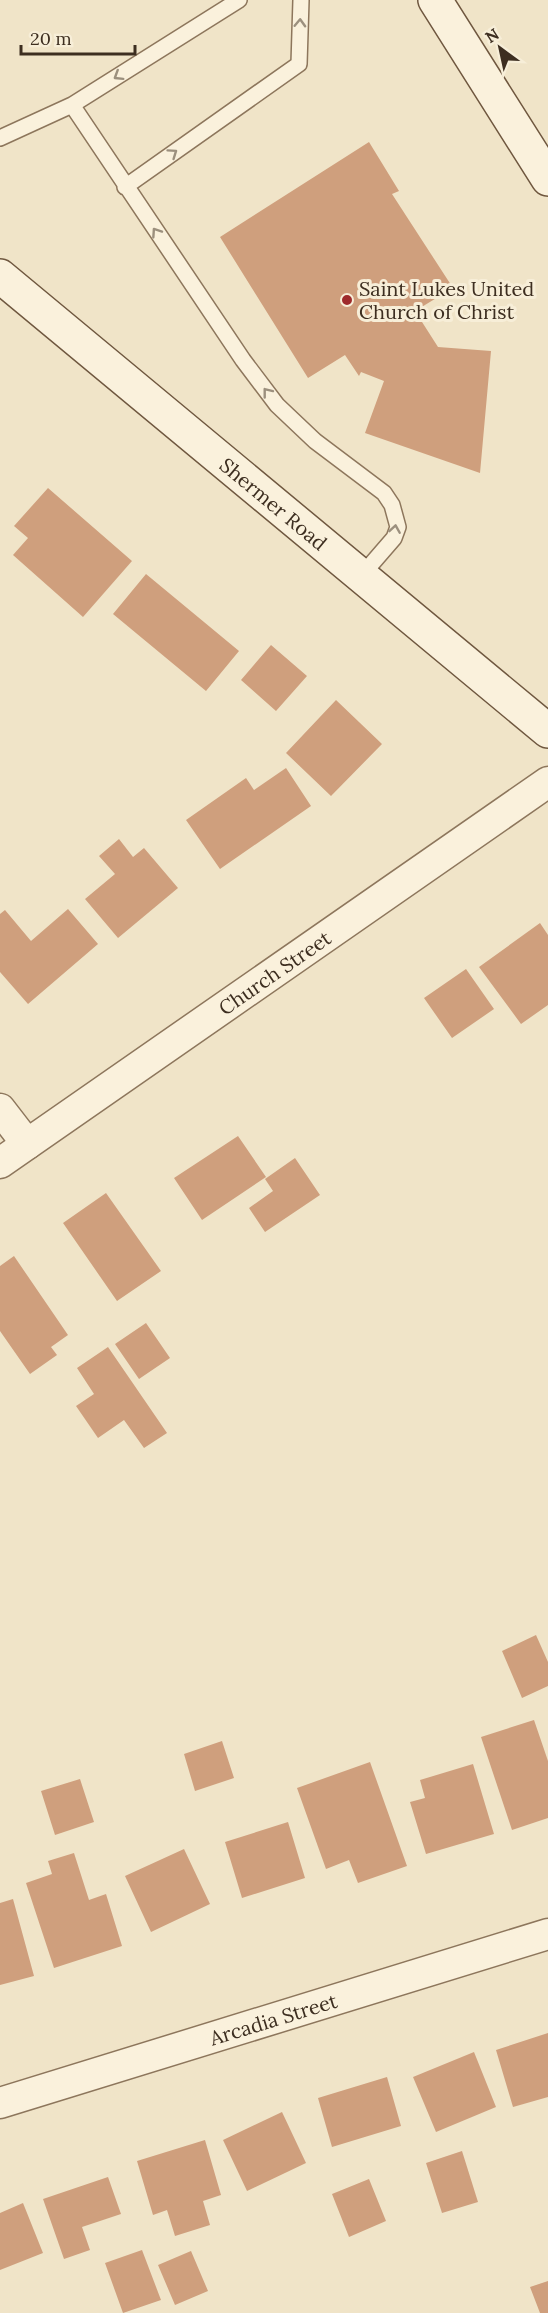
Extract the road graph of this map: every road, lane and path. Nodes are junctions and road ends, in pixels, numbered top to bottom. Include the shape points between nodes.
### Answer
1 (239, 0) edge
2 (301, 0) edge
3 (435, 0) edge
4 (72, 105) junction
5 (0, 138) edge
6 (548, 179) edge
7 (125, 187) junction
8 (0, 276) edge
9 (362, 575) junction
10 (548, 731) edge
11 (548, 782) edge
12 (0, 1109) edge
13 (27, 1144) junction
14 (0, 1163) edge
15 (548, 1934) edge
16 (0, 2103) edge

1 -> 4 lane
7 -> 2 lane via 299,64
3 - 6 main road
4 - 5 lane
4 - 7 lane
9 -> 7 lane via 394,538 398,527 392,505 384,493 315,441 277,405
8 - 9 main road, Shermer Road
9 - 10 main road, Shermer Road
11 - 13 street, Church Street
12 - 13 street
13 - 14 street, Church Street
15 - 16 street, Arcadia Street

